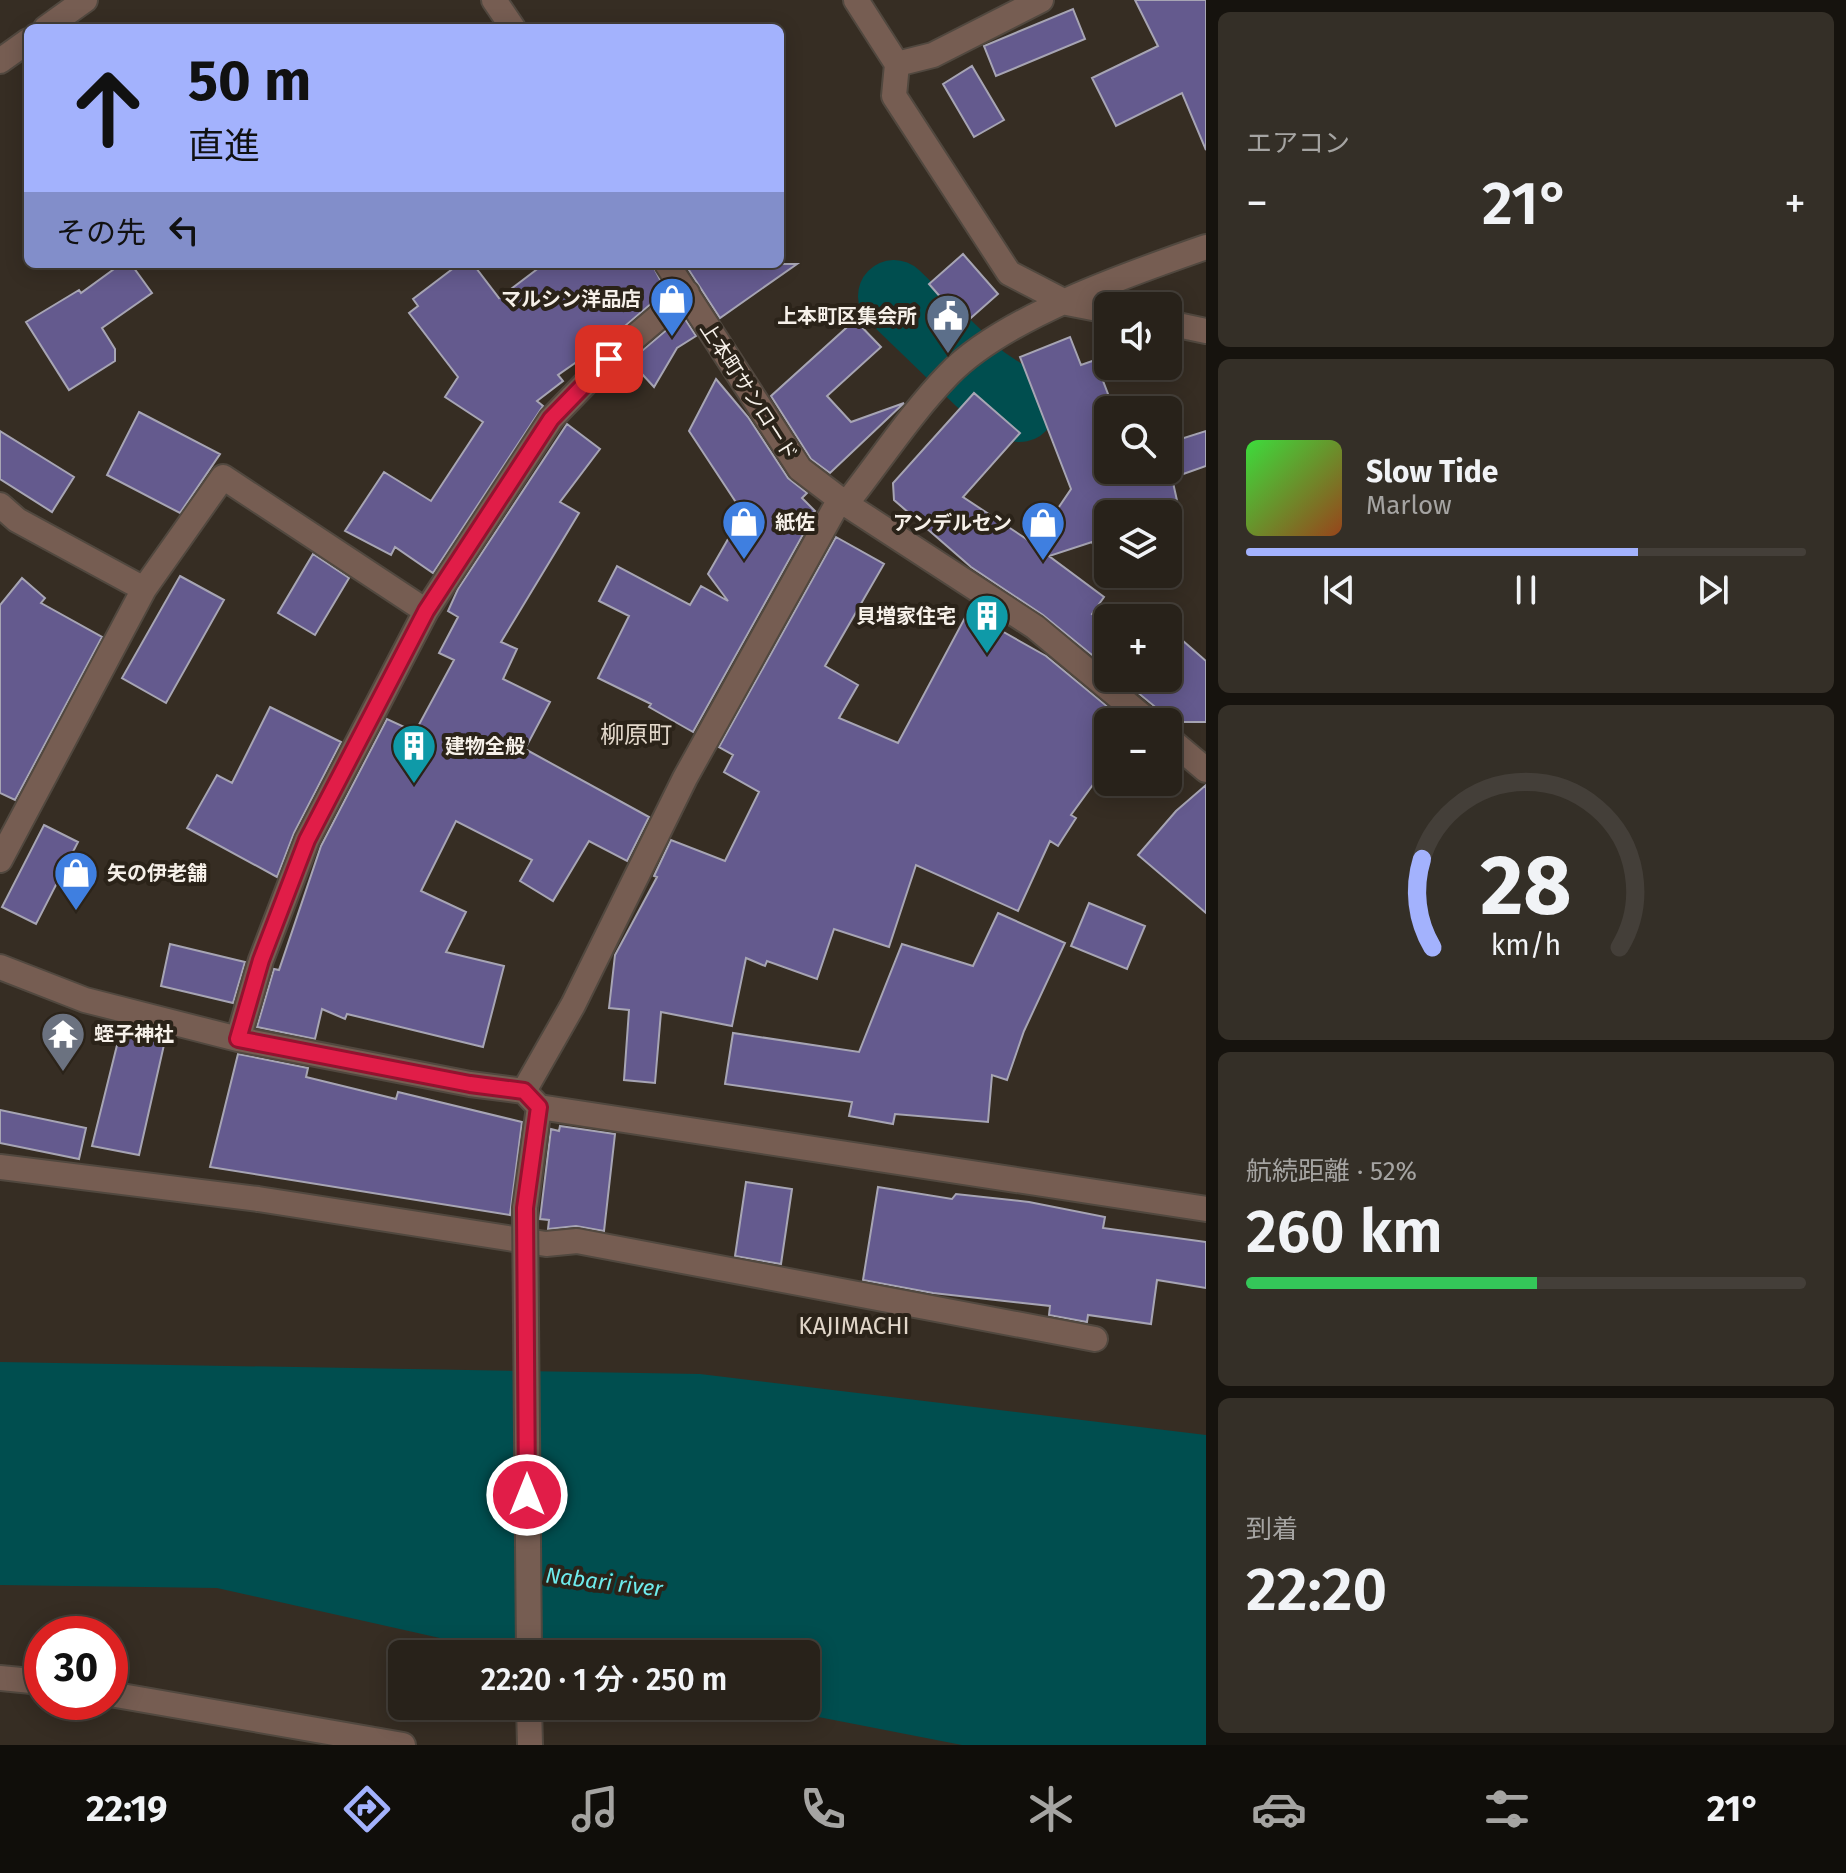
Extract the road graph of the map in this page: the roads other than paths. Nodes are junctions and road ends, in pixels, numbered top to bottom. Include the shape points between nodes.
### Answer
1 (85, 0) edge
2 (494, 0) edge
3 (856, 0) edge
4 (1041, 0) edge
5 (52, 24) edge
6 (510, 24) edge
7 (24, 44) edge
8 (0, 61) edge
9 (897, 64) junction
10 (1206, 247) edge
11 (670, 268) edge
12 (687, 293) junction
13 (1067, 303) junction
14 (1094, 308) edge
15 (1182, 326) edge
16 (1206, 331) edge
17 (843, 501) junction
18 (0, 505) edge
19 (144, 589) junction
20 (426, 611) junction
21 (1132, 708) edge
22 (1182, 750) edge
23 (1206, 770) edge
24 (0, 860) edge
25 (0, 967) edge
26 (238, 1039) junction
27 (531, 1099) junction
28 (0, 1167) edge
29 (1206, 1209) edge
30 (1095, 1339) dead end
31 (529, 1640) edge
32 (0, 1678) edge
33 (24, 1680) edge
34 (128, 1697) edge
35 (529, 1720) edge
36 (530, 1744) edge
37 (403, 1745) edge

1 - 5 street
2 - 6 street
3 - 9 street
4 - 9 street via 933,55
7 - 8 street
9 - 13 street via 894,96 1009,273
10 - 13 street
11 - 12 street, 上本町サンロード
12 - 17 street, 上本町サンロード via 800,469
12 - 20 street via 609,359 551,419
13 - 14 street
13 - 17 street via 975,352 949,374
15 - 16 street
17 - 21 street, 上本町サンロード via 1035,627
17 - 27 street via 685,778
18 - 19 street via 17,520
19 - 20 street via 223,477
19 - 24 street
20 - 26 street via 307,840 261,960
22 - 23 street
25 - 26 street via 85,1000
26 - 27 street
27 - 29 street
27 - 31 street, bridge via 525,1208
28 - 30 street via 212,1192 546,1244 577,1241
32 - 33 street
34 - 37 street
35 - 36 street

